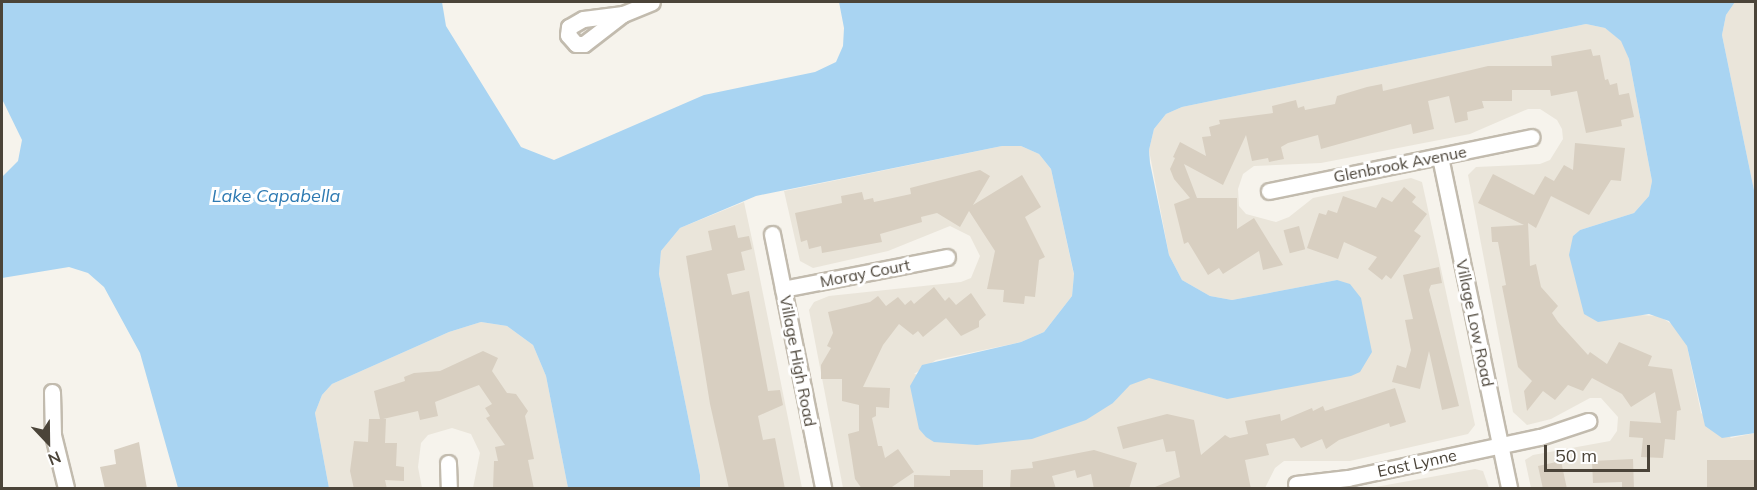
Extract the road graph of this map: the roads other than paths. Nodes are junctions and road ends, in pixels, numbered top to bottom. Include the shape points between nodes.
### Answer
1 (652, 2) edge
2 (623, 14) dead end
3 (1531, 137) dead end
4 (1440, 157) junction
5 (1269, 191) dead end
6 (772, 234) dead end
7 (947, 257) dead end
8 (783, 289) junction
9 (52, 392) dead end
10 (1588, 421) dead end
11 (1501, 446) junction
12 (448, 463) dead end
13 (1296, 484) dead end
14 (66, 489) edge
15 (449, 489) edge
16 (823, 489) edge
17 (1509, 489) edge

1 - 2 street
3 - 4 street, Glenbrook Avenue
4 - 5 street, Glenbrook Avenue
4 - 11 street, Village Low Road
6 - 8 street, Village High Road
7 - 8 street, Moray Court
8 - 16 street, Village High Road
9 - 14 street via 53,435
10 - 11 street, East Lynne
11 - 13 street, East Lynne via 1348,478
11 - 17 street, Village Low Road
12 - 15 street

